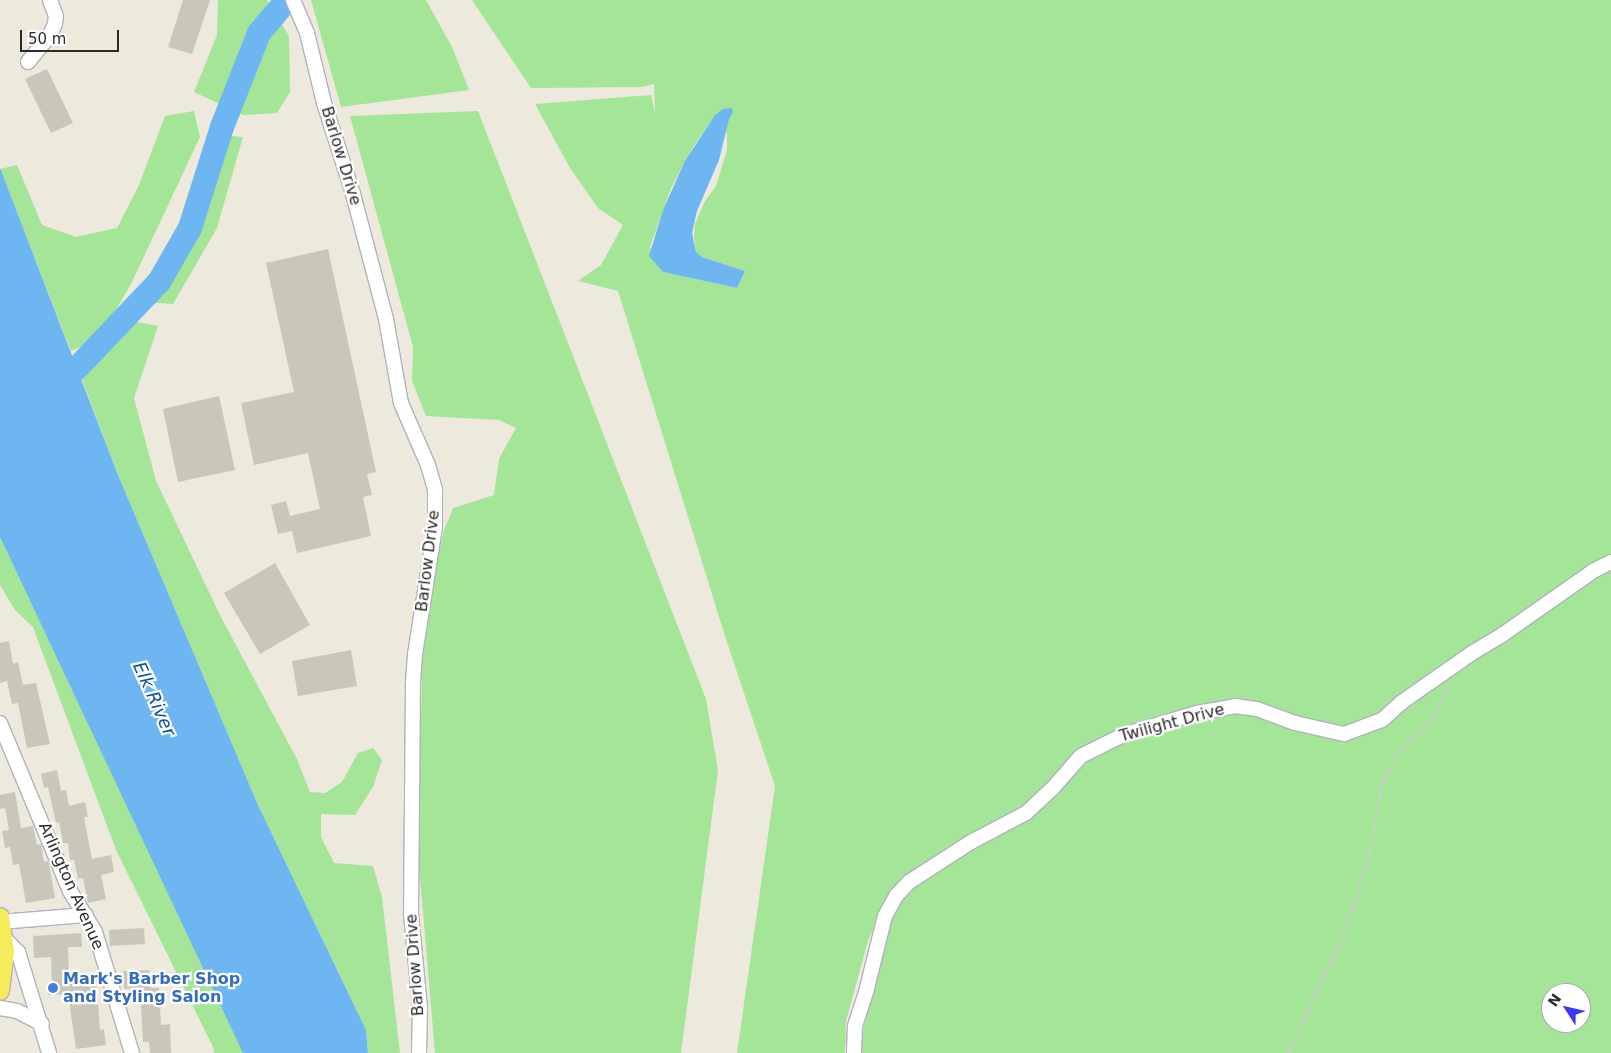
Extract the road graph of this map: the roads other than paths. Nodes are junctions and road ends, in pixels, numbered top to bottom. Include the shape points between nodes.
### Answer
1 (50, 0) edge
2 (293, 0) edge
3 (28, 62) dead end
4 (1611, 562) edge
5 (0, 723) edge
6 (86, 915) junction
7 (2, 925) edge
8 (0, 991) edge
9 (0, 1008) edge
10 (42, 1024) junction
11 (49, 1053) edge
12 (132, 1053) edge
13 (419, 1053) edge
14 (854, 1053) edge

1 - 3 street via 56,16 55,24
2 - 13 street, Barlow Drive via 311,46 324,103 353,194 386,319 400,403 428,465 435,490 435,527 413,686 410,914 420,1008
4 - 14 street, Twilight Drive via 1452,667 1382,720 1344,734 1295,723 1257,709 1235,706 1197,713 1123,735 1081,756 1052,790 1026,813 971,842 910,882 896,896 885,916 854,1026
5 - 6 street, Arlington Avenue via 70,891
6 - 7 street
6 - 12 street, Arlington Avenue via 95,932
7 - 8 main road via 4,973
7 - 10 street via 18,952
9 - 10 street via 17,1011
10 - 11 street

